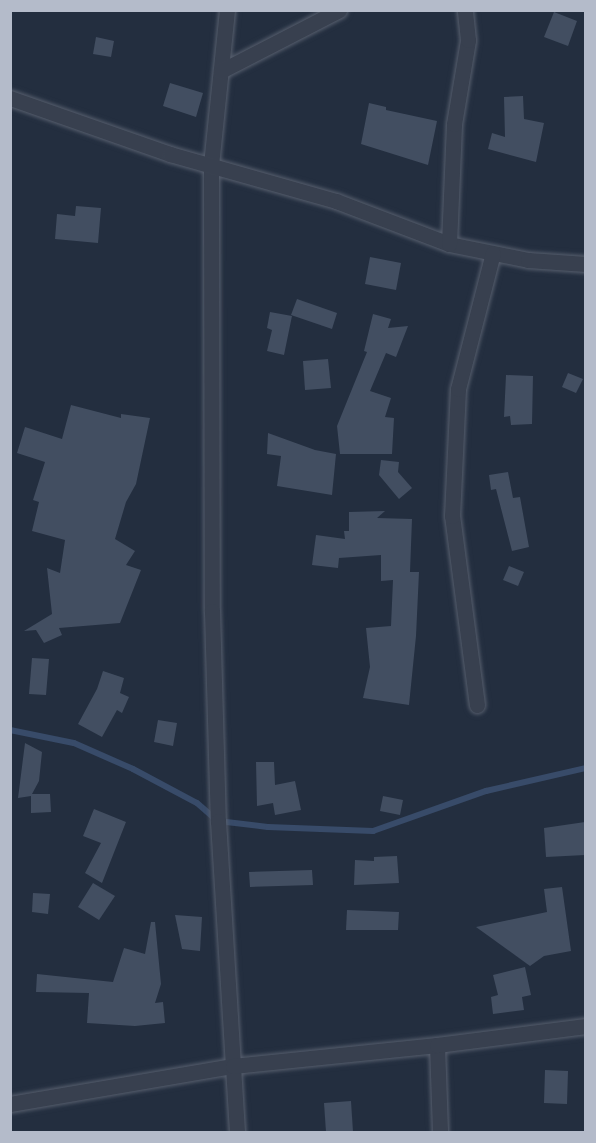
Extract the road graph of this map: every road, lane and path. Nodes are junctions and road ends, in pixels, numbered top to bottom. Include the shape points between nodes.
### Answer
1 (227, 10) edge
2 (339, 10) edge
3 (465, 10) edge
4 (221, 70) junction
5 (10, 98) edge
6 (211, 166) junction
7 (449, 244) junction
8 (493, 253) junction
9 (585, 264) edge
10 (477, 705) dead end
11 (585, 1026) edge
12 (437, 1045) junction
13 (233, 1066) junction
14 (10, 1104) edge
15 (237, 1132) edge
16 (440, 1132) edge

1 - 4 street
2 - 4 street
3 - 7 street via 468,40 454,124
4 - 6 street
5 - 6 street
6 - 7 street via 336,201
6 - 13 street via 214,730
7 - 8 street
8 - 9 street
8 - 10 street via 458,389 452,516
11 - 12 street
12 - 13 street
12 - 16 street
13 - 14 street
13 - 15 street

